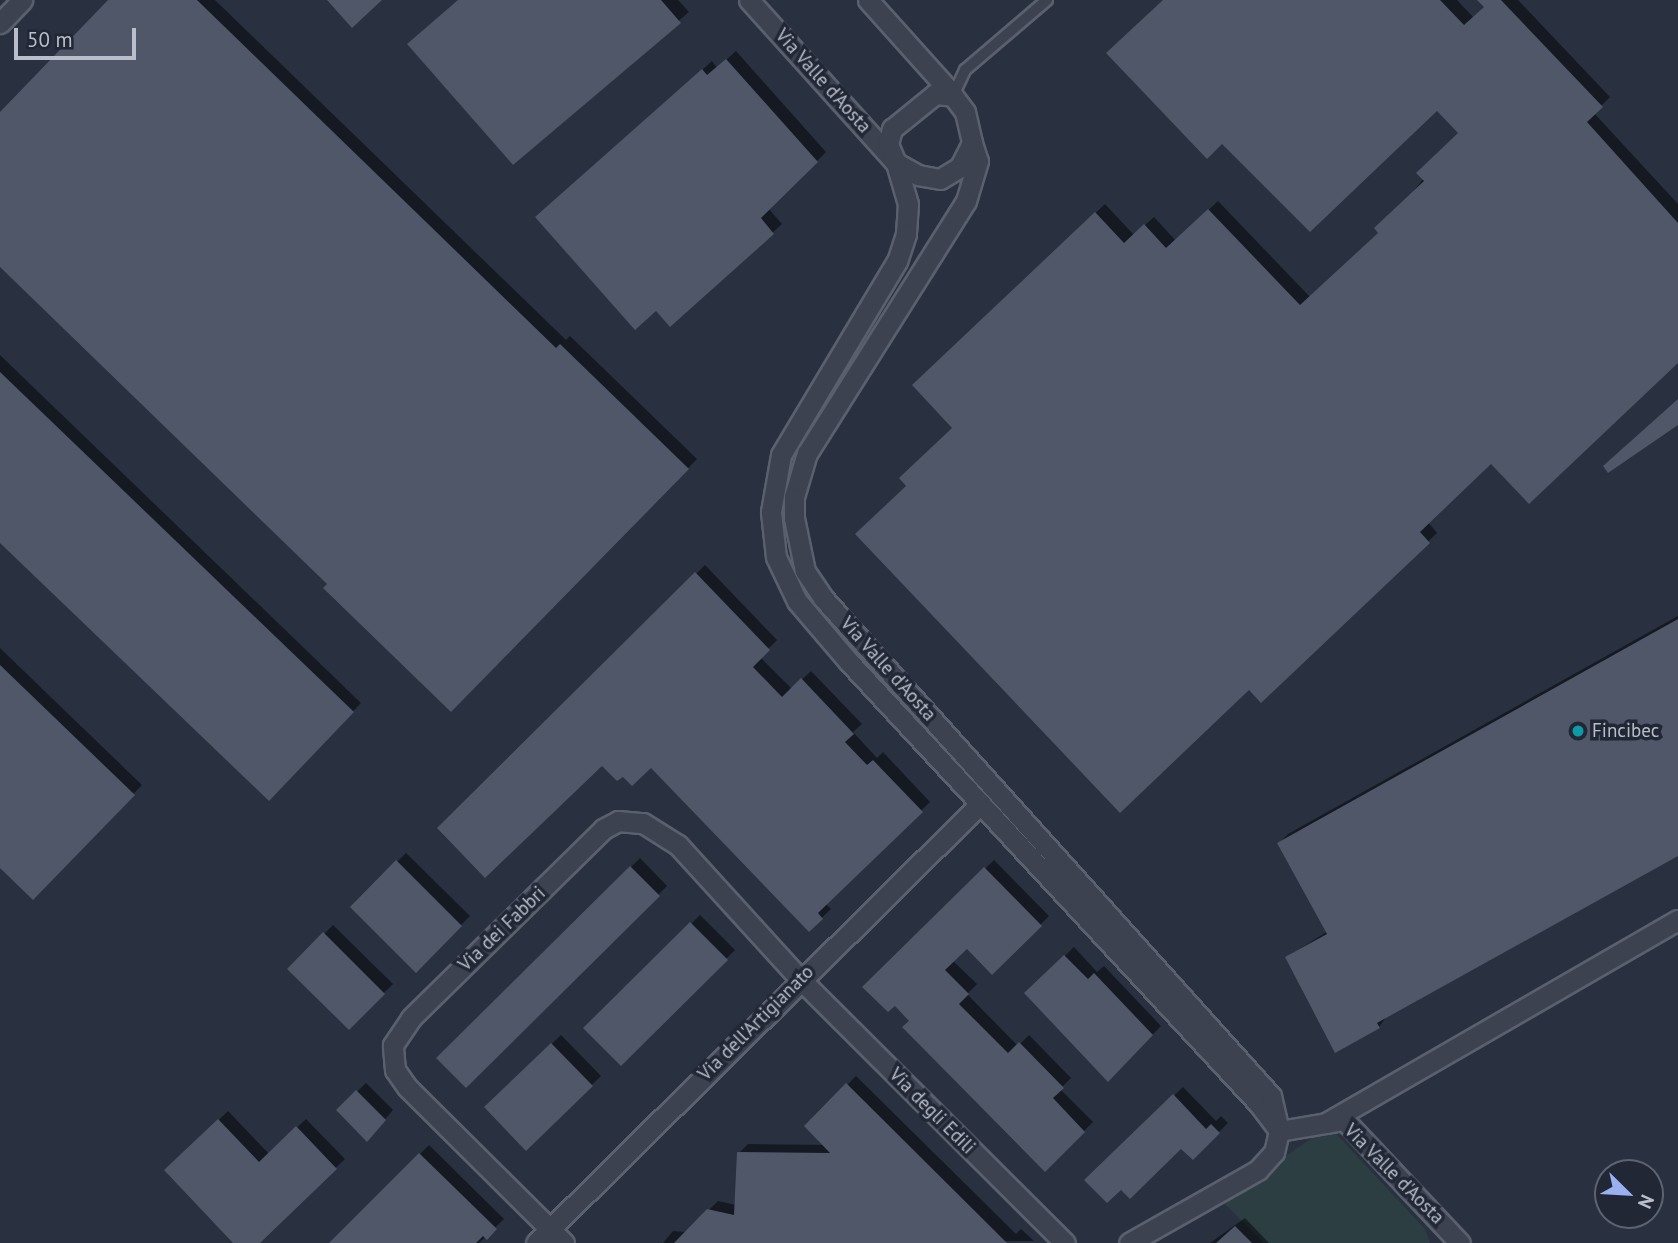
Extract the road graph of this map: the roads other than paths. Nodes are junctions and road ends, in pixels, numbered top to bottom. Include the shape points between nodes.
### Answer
1 (22, 0) edge
2 (749, 0) edge
3 (868, 0) edge
4 (1047, 0) edge
5 (0, 23) edge
6 (953, 96) junction
7 (972, 143) junction
8 (896, 163) junction
9 (979, 804) junction
10 (1678, 920) edge
11 (800, 979) junction
12 (1326, 1123) junction
13 (1279, 1131) junction
14 (557, 1236) edge
15 (536, 1243) edge
16 (1065, 1243) edge
17 (1129, 1243) edge
18 (1460, 1243) edge

1 - 5 street
2 - 8 street, Via Valle d'Aosta
3 - 6 street, Via Valle d'Aosta
4 - 6 lane via 965,70
6 - 7 street, Via Valle d'Aosta via 965,112
6 - 8 street, Via Valle d'Aosta via 935,94 892,129 888,144
7 - 8 street, Via Valle d'Aosta via 960,167 940,179 918,175
7 - 13 street, Via Valle d'Aosta via 978,161 966,201 807,453 794,497 805,571 823,598 1271,1096
8 - 9 street, Via Valle d'Aosta via 908,204 906,234 897,261 781,455 771,512 776,557 797,601
9 - 11 street, Via dell'Artigianato
9 - 13 street, Via Valle d'Aosta via 1259,1104
10 - 12 street
11 - 14 street, Via dell'Artigianato
11 - 14 street, Via dei Fabbri via 678,845 643,823 618,821 604,829 411,1018 393,1045 401,1078
11 - 16 street, Via degli Edili
12 - 13 street, Via Valle d'Aosta
12 - 18 street, Via Valle d'Aosta via 1344,1120
13 - 17 street via 1274,1152 1258,1170
14 - 15 street, Via dell'Artigianato

